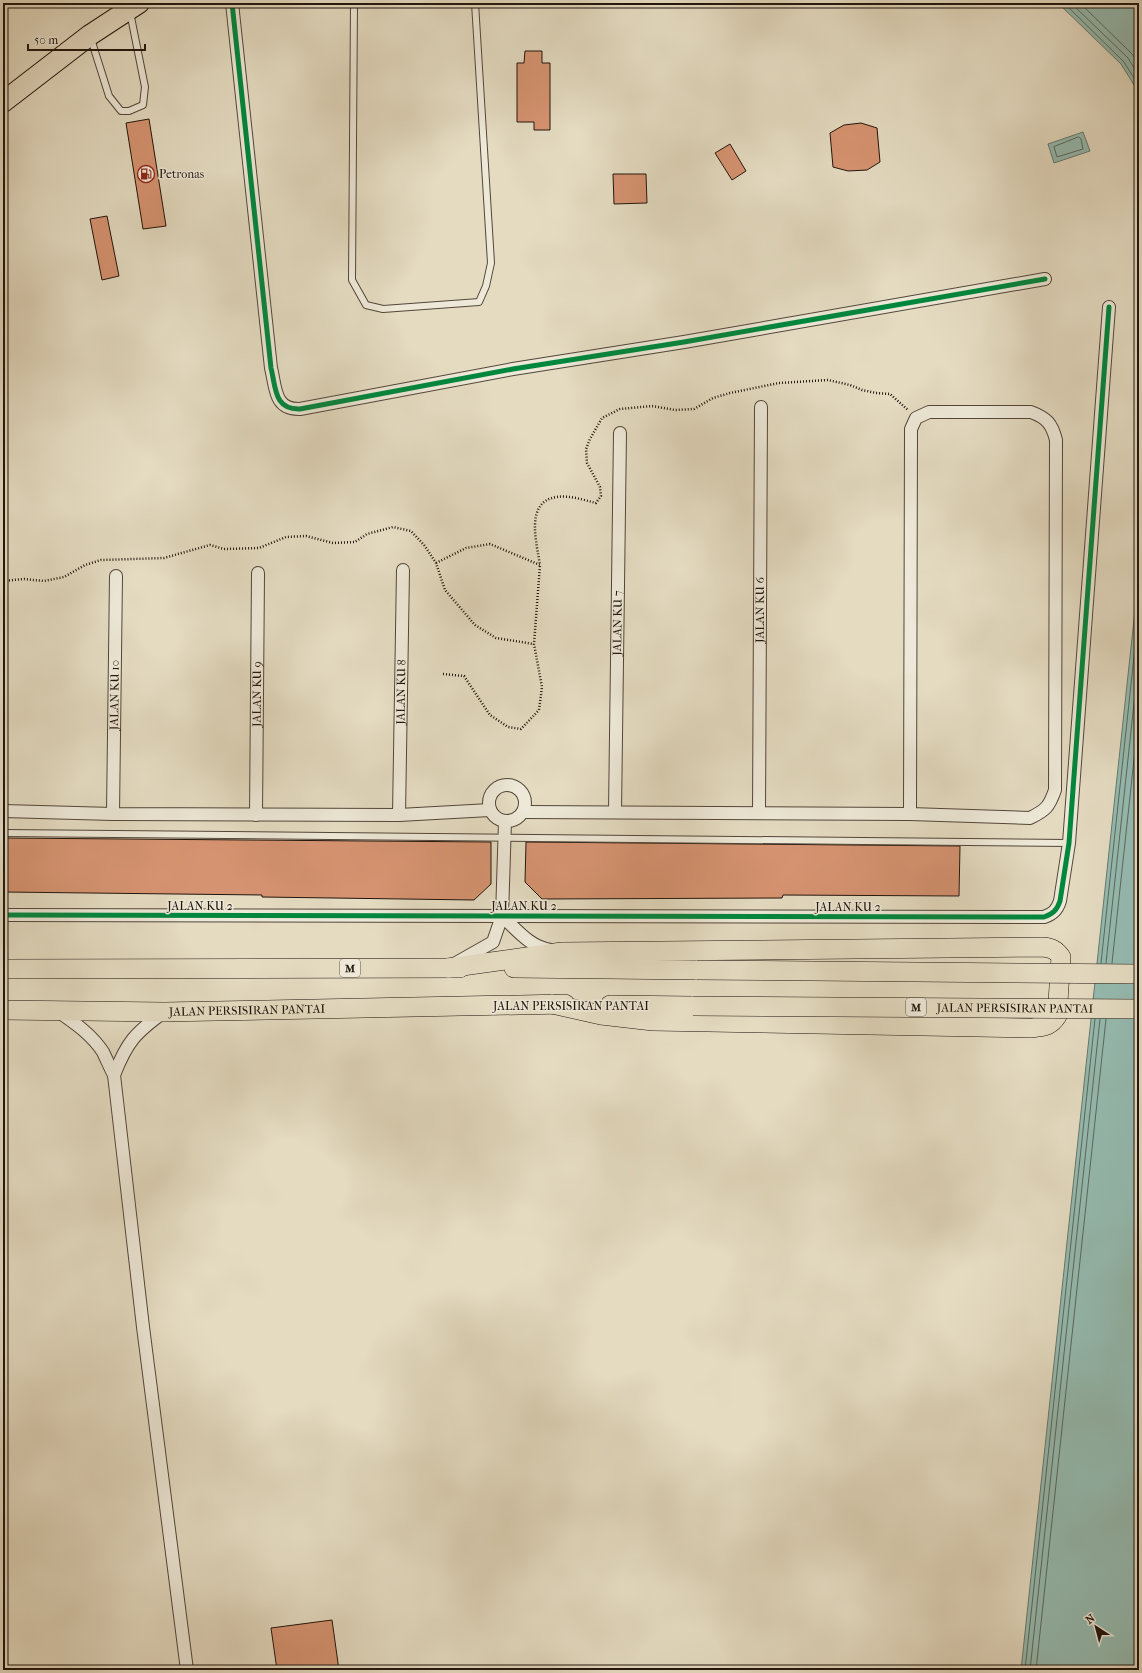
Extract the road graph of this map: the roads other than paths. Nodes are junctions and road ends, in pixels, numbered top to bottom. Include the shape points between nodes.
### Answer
1 (232, 3) edge
2 (354, 3) edge
3 (475, 3) edge
4 (134, 6) edge
5 (90, 35) junction
6 (3, 102) edge
7 (1045, 279) dead end
8 (1109, 307) dead end
9 (761, 407) dead end
10 (620, 433) dead end
11 (403, 570) dead end
12 (258, 573) dead end
13 (116, 576) dead end
14 (490, 810) junction
15 (3, 811) edge
16 (523, 812) junction
17 (615, 812) junction
18 (759, 813) junction
19 (113, 814) junction
20 (910, 814) junction
21 (256, 815) junction
22 (399, 815) junction
23 (505, 821) junction
24 (3, 833) edge
25 (505, 838) junction
26 (1069, 843) junction
27 (3, 915) edge
28 (502, 916) junction
29 (562, 952) junction
30 (448, 968) junction
31 (3, 969) edge
32 (1139, 974) edge
33 (552, 1004) junction
34 (1139, 1009) edge
35 (3, 1010) edge
36 (59, 1012) junction
37 (164, 1012) junction
38 (114, 1075) junction
39 (187, 1670) edge

1 - 7 street via 271,368 278,398 291,410 513,369
2 - 3 lane via 352,280 366,305 383,309 479,302 486,286 491,263
4 - 5 highway
4 - 5 lane via 145,88 143,105 129,111 120,111 109,96
5 - 6 highway
8 - 26 street
9 - 18 street, JALAN KU 6
10 - 17 street, JALAN KU 7
11 - 22 street, JALAN KU 8
12 - 21 street, JALAN KU 9
13 - 19 street, JALAN KU 10
14 - 16 street via 492,793 508,785 519,789 523,794
14 - 22 street
14 - 23 street via 496,817
15 - 19 street
16 - 17 street
16 - 23 street via 516,819
17 - 18 street
18 - 20 street
19 - 21 street
20 - 20 street via 1030,818 1044,811 1055,790 1056,440 1053,428 1042,416 1031,412 929,412 916,418 911,429
21 - 22 street
23 - 25 street
24 - 25 lane
25 - 26 lane
25 - 28 street
26 - 28 street, JALAN KU 2 via 1058,908 1051,915 1044,917
27 - 28 street, JALAN KU 2
28 - 29 street via 527,940 540,948
28 - 30 street via 493,942
29 - 30 main road
29 - 33 main road via 1047,948 1057,951 1061,957 1057,1016 1053,1022 1032,1028 653,1021 601,1015
30 - 31 main road, M
30 - 32 main road, M, bridge
33 - 34 main road, JALAN PERSISIRAN PANTAI / M, bridge
33 - 37 main road, JALAN PERSISIRAN PANTAI / M
35 - 36 main road, JALAN PERSISIRAN PANTAI / M
36 - 37 main road, JALAN PERSISIRAN PANTAI / M
36 - 38 street via 94,1040
37 - 38 street via 133,1037 123,1052
38 - 39 street

